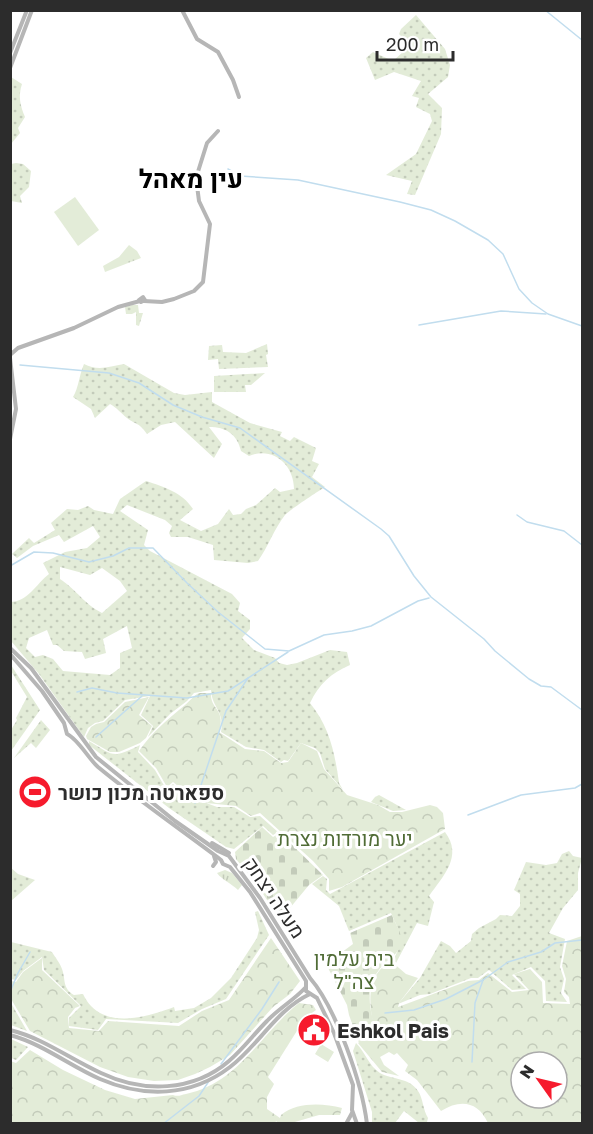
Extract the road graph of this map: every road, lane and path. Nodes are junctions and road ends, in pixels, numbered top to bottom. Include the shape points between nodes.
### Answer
1 (27, 10) edge
2 (32, 10) edge
3 (182, 10) edge
4 (10, 53) edge
5 (10, 68) edge
6 (239, 97) dead end
7 (218, 131) dead end
8 (10, 356) edge
9 (10, 439) edge
10 (10, 648) edge
11 (10, 654) edge
12 (74, 727) junction
13 (66, 728) junction
14 (69, 735) junction
15 (188, 830) junction
16 (212, 853) junction
17 (226, 855) junction
18 (231, 858) junction
19 (221, 860) junction
20 (226, 865) junction
21 (213, 866) dead end
22 (263, 902) junction
23 (314, 982) junction
24 (306, 986) junction
25 (317, 987) junction
26 (311, 994) junction
27 (10, 1030) edge
28 (10, 1035) edge
29 (353, 1100) junction
30 (363, 1104) junction
31 (352, 1112) junction
32 (365, 1113) junction
33 (355, 1121) edge
34 (346, 1124) edge
35 (367, 1124) edge

1 - 4 street
2 - 5 street
3 - 6 street via 197,39 218,52
7 - 8 street via 207,143 195,178 199,201 210,224 203,282 194,291 174,299 118,307 18,348
8 - 9 street via 16,409
10 - 12 street, מעלה יצחק via 31,668
11 - 13 street
12 - 13 street
12 - 14 street
12 - 15 street, מעלה יצחק via 96,757
13 - 14 street
14 - 16 street, מעלה יצחק via 98,767
15 - 17 street, מעלה יצחק
15 - 22 street via 231,854
16 - 19 street, מעלה יצחק
16 - 21 street via 216,862
17 - 18 street
17 - 19 street
18 - 20 street
18 - 22 street, מעלה יצחק
19 - 20 street
20 - 24 street, מעלה יצחק via 256,901
22 - 23 street, מעלה יצחק
23 - 24 street
23 - 25 street
24 - 26 street
24 - 27 street via 225,1064 175,1086 145,1087 120,1081
25 - 26 street
25 - 30 street via 339,1031
26 - 28 street via 280,1015 228,1068 207,1081 176,1091 145,1092 118,1086
26 - 29 street via 317,998 334,1033 353,1085
29 - 30 street via 359,1098
29 - 31 street
30 - 32 street
31 - 33 street
31 - 34 street
32 - 33 street via 362,1121
32 - 35 street
33 - 34 street

